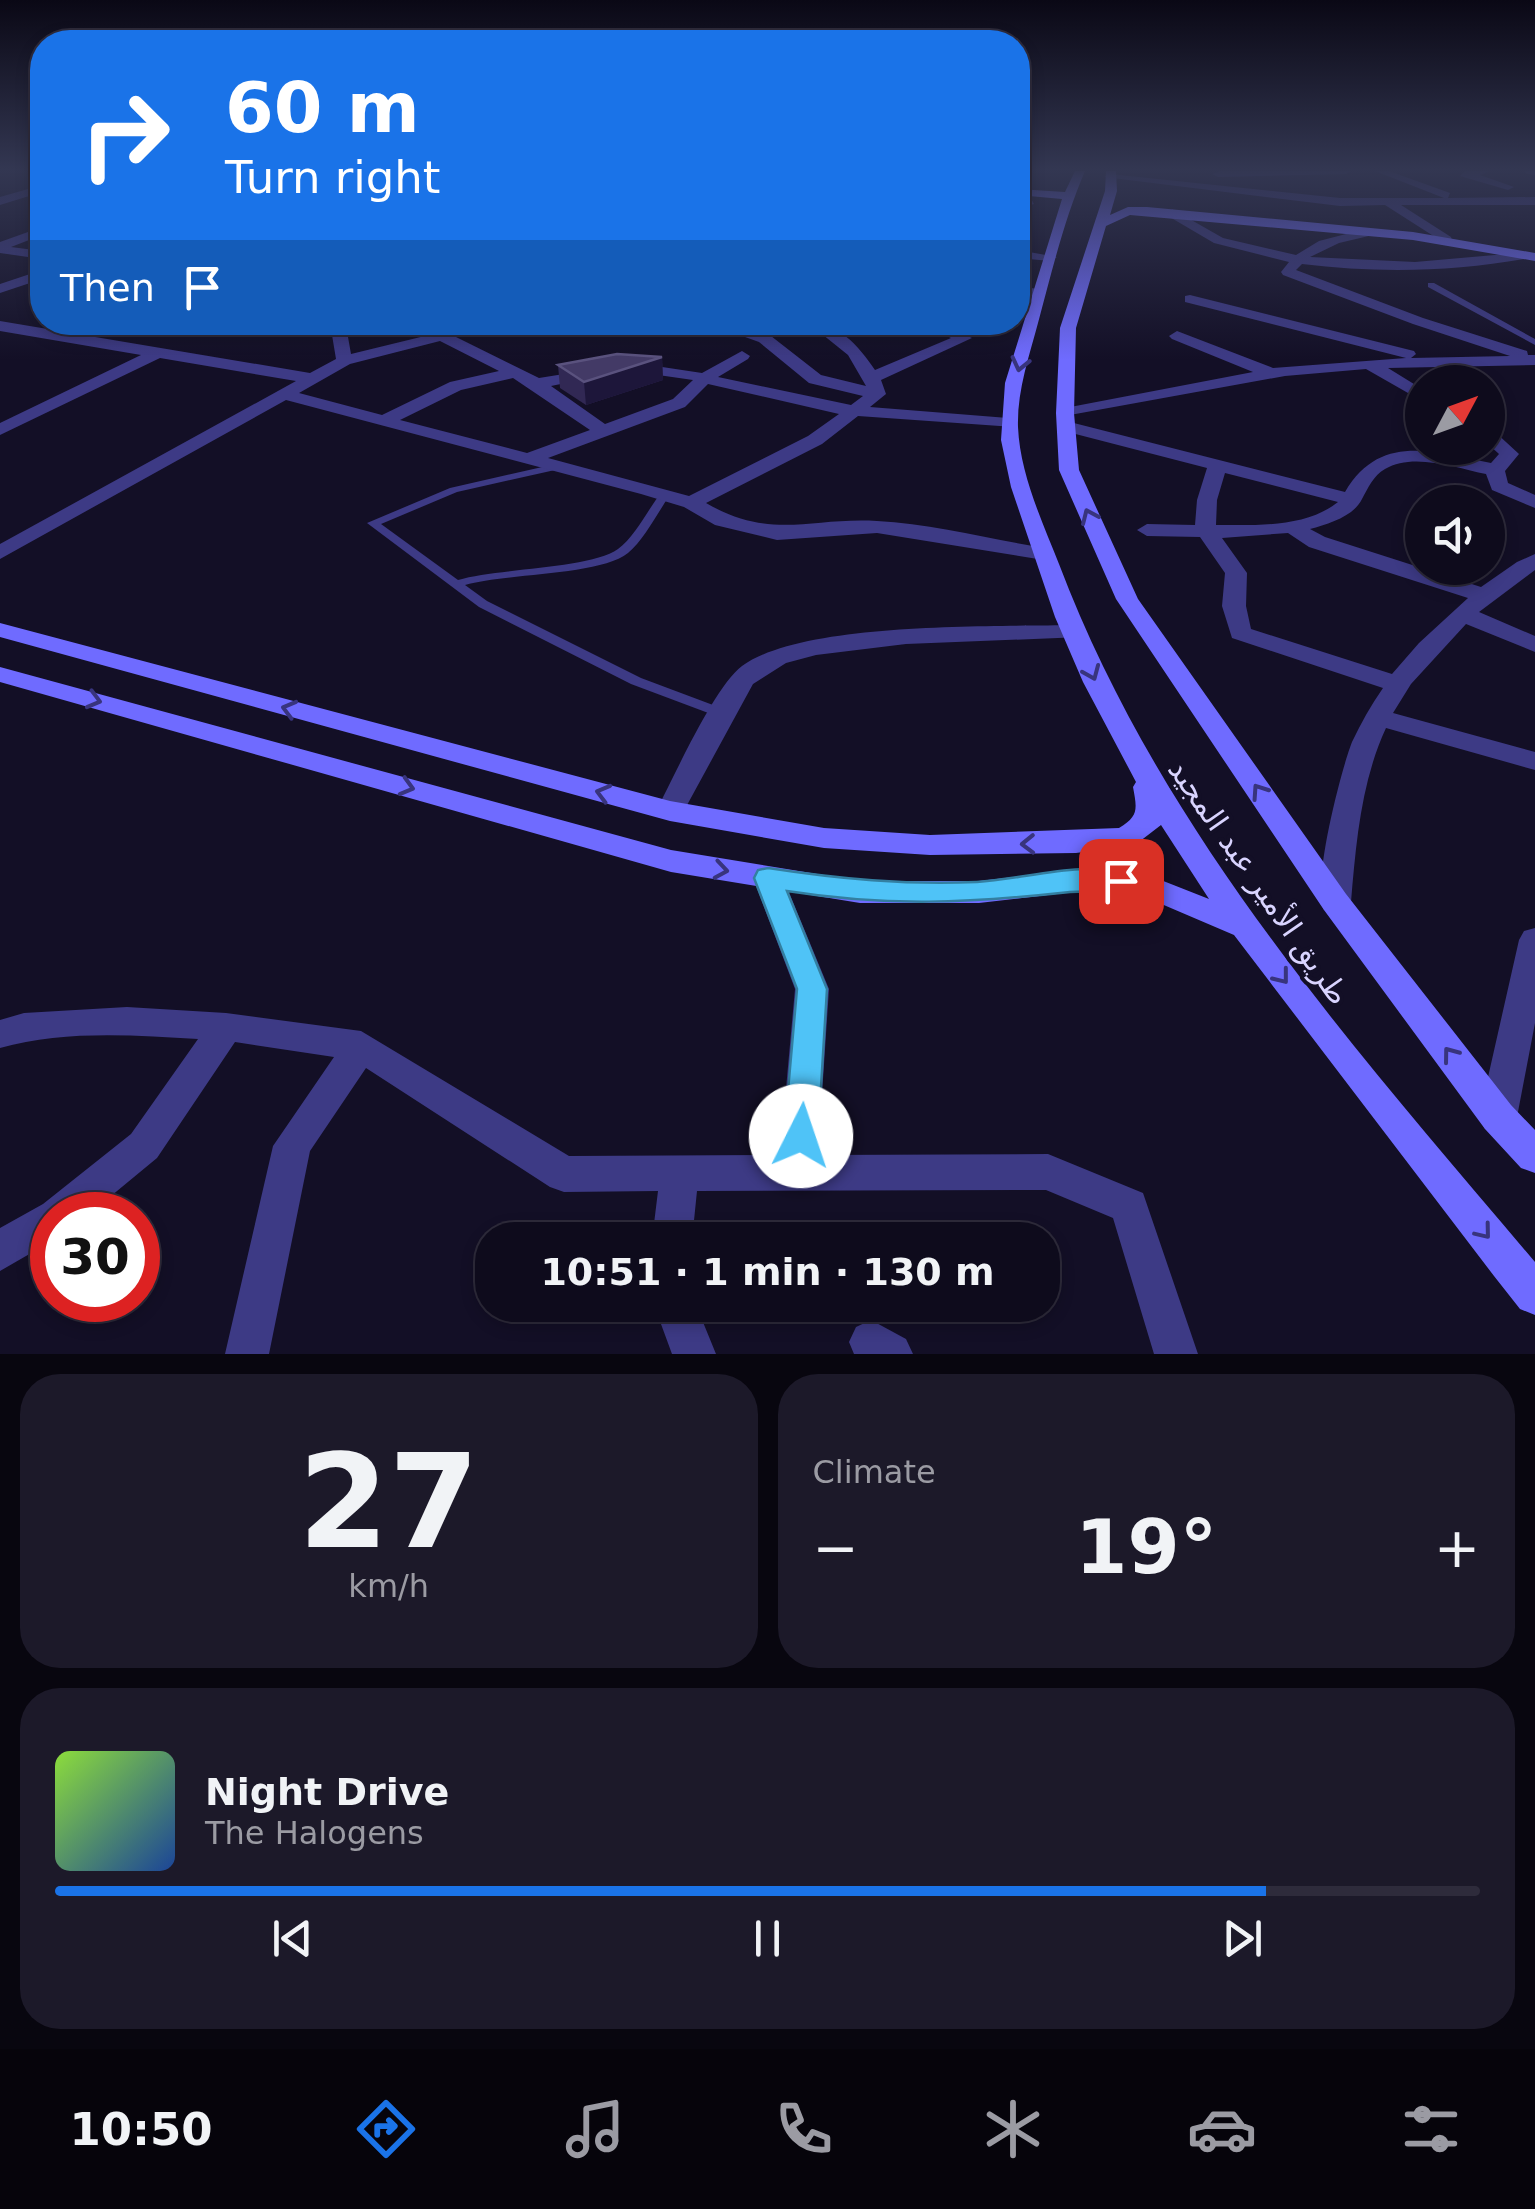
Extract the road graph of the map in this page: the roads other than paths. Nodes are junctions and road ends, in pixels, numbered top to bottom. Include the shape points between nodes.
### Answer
1 (1056, 234) edge
2 (1098, 234) edge
3 (1209, 234) edge
4 (1357, 234) edge
5 (1401, 234) edge
6 (1417, 234) edge
7 (1438, 234) edge
8 (30, 237) edge
9 (1442, 237) junction
10 (0, 248) edge
11 (30, 253) edge
12 (1531, 254) edge
13 (1030, 255) edge
14 (1050, 257) junction
15 (1297, 257) junction
16 (30, 279) edge
17 (1431, 286) dead end
18 (1030, 289) edge
19 (0, 290) edge
20 (1190, 299) dead end
21 (4, 329) edge
22 (30, 333) edge
23 (44, 335) edge
24 (340, 335) edge
25 (697, 335) edge
26 (755, 335) edge
27 (837, 335) edge
28 (957, 335) edge
29 (1023, 335) edge
30 (442, 336) joint
31 (1177, 336) dead end
32 (1535, 342) edge
33 (156, 352) junction
34 (1535, 360) edge
35 (344, 362) junction
36 (1436, 362) junction
37 (1369, 364) junction
38 (515, 373) junction
39 (1272, 374) junction
40 (706, 377) junction
41 (313, 380) junction
42 (536, 384) junction
43 (875, 385) junction
44 (1405, 386) edge
45 (286, 395) junction
46 (854, 409) junction
47 (1065, 420) junction
48 (382, 422) junction
49 (1008, 424) junction
50 (0, 430) edge
51 (605, 432) junction
52 (530, 458) junction
53 (1218, 465) junction
54 (1500, 465) edge
55 (560, 466) junction
56 (1495, 470) junction
57 (664, 495) junction
58 (1353, 500) junction
59 (1535, 502) edge
60 (691, 503) junction
61 (1290, 526) junction
62 (1147, 530) dead end
63 (1203, 530) junction
64 (0, 553) edge
65 (1044, 554) junction
66 (1527, 572) edge
67 (456, 584) junction
68 (1485, 596) junction
69 (1464, 614) junction
70 (0, 630) edge
71 (1074, 632) junction
72 (1535, 645) edge
73 (5, 679) edge
74 (1394, 683) junction
75 (724, 715) junction
76 (1378, 716) junction
77 (1535, 760) edge
78 (1146, 782) junction
79 (670, 812) junction
80 (768, 878) junction
81 (1335, 902) junction
82 (1241, 924) junction
83 (1535, 940) edge
84 (226, 1027) junction
85 (0, 1034) edge
86 (361, 1046) junction
87 (1498, 1117) junction
88 (1535, 1156) edge
89 (798, 1173) junction
90 (679, 1174) junction
91 (86, 1192) edge
92 (674, 1222) edge
93 (30, 1232) edge
94 (0, 1251) edge
95 (1535, 1294) edge
96 (682, 1322) edge
97 (247, 1354) edge
98 (694, 1354) edge
99 (1176, 1354) edge

1 - 14 main road, طريق الأمير عبد المجيد
2 - 47 main road, طريق الأمير عبد المجيد via 1068,328
3 - 15 street via 1226,244
4 - 15 street
5 - 9 main road
6 - 9 main road
7 - 9 street
8 - 10 street
9 - 12 main road
10 - 11 street
12 - 15 street via 1408,266
13 - 14 street
14 - 18 main road, طريق الأمير عبد المجيد
15 - 34 street via 1288,272 1310,283
16 - 19 street
17 - 32 lane
20 - 36 street
21 - 22 street
23 - 33 street
24 - 35 street
25 - 40 street via 742,356
26 - 43 street via 815,379
27 - 43 street
28 - 43 street via 964,338
29 -> 49 main road, طريق الأمير عبد المجيد
30 - 35 street
30 - 38 street
31 - 39 street
33 - 41 street
33 - 50 street
34 - 36 street
35 - 41 street
36 - 37 street
37 - 39 street
37 - 44 street
38 - 42 street
38 - 48 street via 456,386
39 - 47 street
40 - 42 street via 618,366
40 - 46 street
40 - 51 street via 679,403
41 - 45 street
42 - 51 street
43 - 46 street
45 - 48 street
45 - 64 street
46 - 49 street
46 - 60 street via 815,440
47 - 53 street
81 -> 47 main road, طريق الأمير عبد المجيد via 1128,599 1069,470
48 - 52 street
49 - 65 main road, طريق الأمير عبد المجيد
51 - 52 street
52 - 55 street
53 - 58 street
53 - 63 street
54 - 56 street
55 - 57 street
55 - 67 lane via 454,490 373,522
56 - 58 street via 1407,456 1381,462 1364,476
56 - 59 street via 1499,486
57 - 60 street
57 - 67 lane via 622,552
58 - 61 street via 1333,516
60 - 65 street via 722,521 777,534 877,527
61 - 63 street
61 - 68 street via 1317,542
62 - 63 street
63 - 74 street via 1236,572 1240,633
65 - 71 main road, طريق الأمير عبد المجيد
66 - 68 street
67 - 75 lane via 619,672
68 - 69 street
69 - 72 street
69 - 74 street
79 -> 70 main road
71 - 75 street via 875,640 787,654 747,673
71 -> 78 main road, طريق الأمير عبد المجيد
73 -> 80 main road via 671,862
74 - 76 street
75 - 79 street
76 - 77 street
76 - 81 street via 1358,755
78 -> 79 main road via 1152,812 1147,825 1126,838 1076,843 824,838
78 - 82 main road, طريق الأمير عبد المجيد
80 - 82 main road via 860,892 978,892 1100,878 1143,884
80 - 89 street via 812,989
87 -> 81 main road, طريق الأمير عبد المجيد
82 -> 95 main road, طريق الأمير عبد المجيد
83 - 87 street
84 - 85 street via 127,1021 24,1026
84 - 86 street
84 - 91 street via 144,1146
86 - 90 street via 564,1174
86 - 97 street via 292,1146
87 - 88 main road, طريق الأمير عبد المجيد
89 - 90 street
89 - 99 street via 1048,1172 1128,1206
90 - 92 street
93 - 94 street
96 - 98 street

